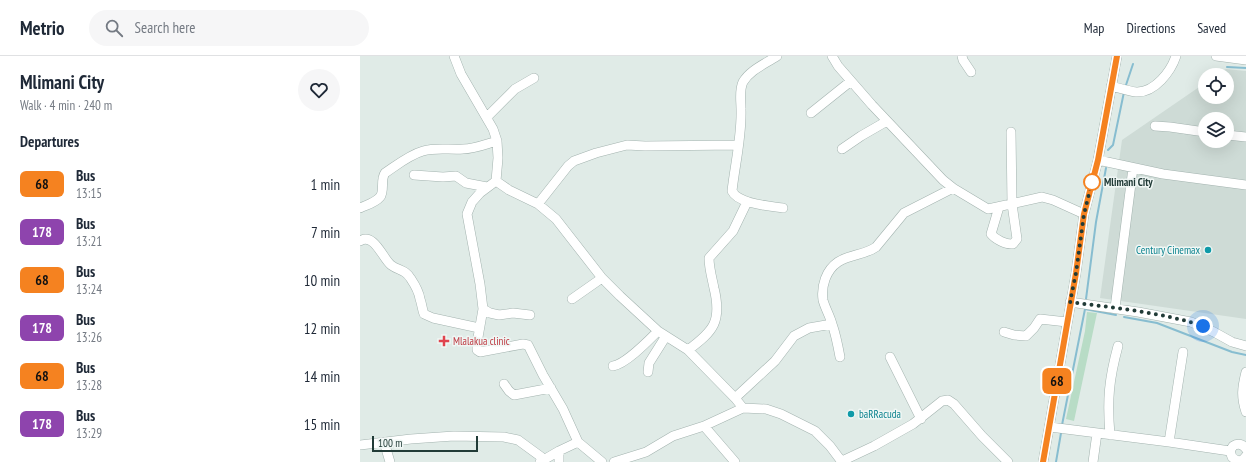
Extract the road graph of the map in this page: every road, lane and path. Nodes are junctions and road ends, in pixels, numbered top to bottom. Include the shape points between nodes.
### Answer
1 (454, 56) edge
2 (776, 56) edge
3 (832, 56) edge
4 (962, 56) edge
5 (1117, 56) edge
6 (1176, 56) edge
7 (1216, 56) edge
8 (1246, 60) edge
9 (971, 72) dead end
10 (534, 78) dead end
11 (851, 81) junction
12 (1111, 86) junction
13 (810, 113) dead end
14 (487, 117) junction
15 (887, 121) junction
16 (1155, 126) dead end
17 (1198, 131) edge
18 (1011, 132) dead end
19 (1234, 136) edge
20 (1246, 137) edge
21 (497, 141) junction
22 (738, 145) junction
23 (842, 149) dead end
24 (1098, 160) junction
25 (1133, 168) junction
26 (414, 175) dead end
27 (496, 181) junction
28 (1246, 186) edge
29 (487, 187) junction
30 (953, 188) junction
31 (747, 202) junction
32 (538, 204) junction
33 (1012, 204) junction
34 (999, 206) junction
35 (360, 208) edge
36 (783, 208) dead end
37 (1084, 214) junction
38 (360, 240) edge
39 (602, 278) junction
40 (572, 299) dead end
41 (1070, 302) junction
42 (1115, 308) junction
43 (483, 309) junction
44 (530, 315) dead end
45 (1067, 322) junction
46 (832, 324) junction
47 (479, 328) junction
48 (658, 331) junction
49 (1004, 332) dead end
50 (666, 336) junction
51 (1118, 346) dead end
52 (1246, 346) edge
53 (688, 350) junction
54 (1183, 352) dead end
55 (840, 357) dead end
56 (890, 357) dead end
57 (613, 366) dead end
58 (648, 372) dead end
59 (1246, 372) edge
60 (504, 384) dead end
61 (551, 388) junction
62 (735, 398) junction
63 (743, 408) junction
64 (1246, 412) edge
65 (921, 418) junction
66 (704, 426) junction
67 (1050, 427) junction
68 (1097, 433) junction
69 (1110, 435) junction
70 (384, 442) junction
71 (578, 442) junction
72 (1169, 442) junction
73 (1245, 443) edge
74 (360, 445) edge
75 (559, 451) junction
76 (1230, 451) junction
77 (1246, 456) edge
78 (542, 461) edge
79 (1237, 461) edge
80 (390, 462) edge
81 (559, 462) edge
82 (602, 462) edge
83 (614, 462) edge
84 (735, 462) edge
85 (842, 462) edge
86 (1008, 462) edge
87 (1043, 462) edge
88 (1093, 462) edge

1 - 14 street via 461,74
2 - 22 street via 753,70 744,80 740,91 741,120
3 - 11 street
4 - 9 street
5 - 12 street
6 - 12 street via 1173,66 1160,81 1144,90 1136,92
7 - 8 street
10 - 14 street via 515,89
11 - 13 street
11 - 15 street
12 - 24 street
14 - 21 street
15 - 23 street
15 - 30 street
16 - 17 street
18 - 33 street
19 - 20 street
21 - 27 street
21 - 35 street via 462,150 425,150 416,153 385,173 382,177 380,197
22 - 31 street via 732,191
22 - 32 street via 627,145 608,149 568,166
24 - 25 street
24 - 37 street
25 - 28 street
25 - 42 street
26 - 29 street via 456,176 466,183
27 - 29 street
27 - 32 street
29 - 43 street via 472,202 467,214
30 - 34 street via 988,209
30 - 46 street via 904,213 872,250 847,257 834,266 825,280 823,293
31 - 36 street
31 - 53 street via 733,231 709,258 718,312 710,333
32 - 39 street via 556,219
33 - 34 street
33 - 34 street via 1017,239 1013,244 991,234
33 - 37 street via 1042,197
37 - 41 street
38 - 47 street via 367,239 373,242 390,264 407,273 416,286 424,314
39 - 40 street
39 - 48 street
41 - 42 street
41 - 45 street
42 - 52 street via 1191,322
43 - 44 street via 500,315
43 - 47 street
45 - 49 street via 1040,319 1026,336
45 - 67 street
46 - 55 street
46 - 62 street via 809,328 794,336 775,361
47 - 61 street via 476,347 480,352 528,345
48 - 50 street
48 - 57 street via 627,360
50 - 53 street
50 - 58 street via 649,363
51 - 69 street via 1108,394
53 - 62 street
54 - 72 street
56 - 65 street
59 - 64 street via 1242,385 1242,400
60 - 61 street via 514,395
61 - 71 street
62 - 63 street
63 - 66 street
63 - 85 street via 776,412 815,431
65 - 85 street
65 - 86 street via 942,401 948,400
66 - 83 street via 673,436 646,452
66 - 84 street
67 - 68 street
67 - 87 street
68 - 69 street
68 - 88 street
69 - 72 street
70 - 74 street
70 - 78 street via 454,436 504,437 518,440
70 - 80 street
71 - 75 street
71 - 82 street
72 - 76 street
73 - 76 street via 1234,445
75 - 78 street
75 - 81 street
76 - 79 street
77 - 79 street

